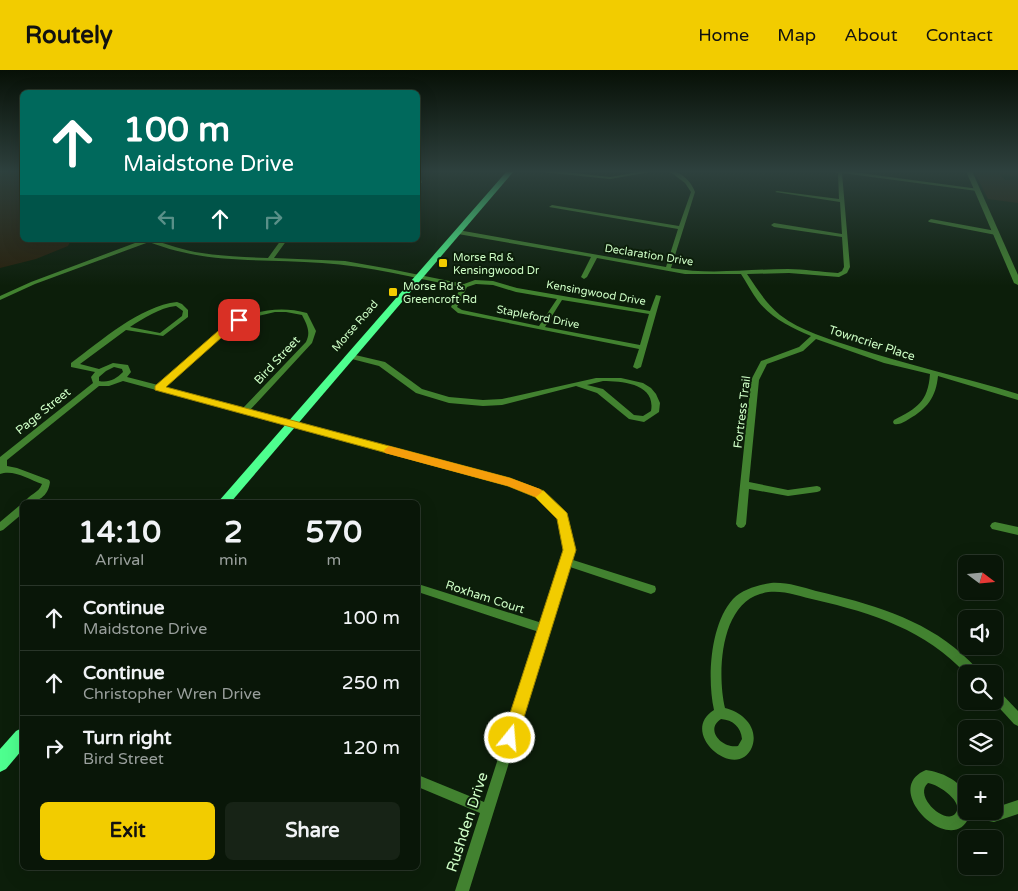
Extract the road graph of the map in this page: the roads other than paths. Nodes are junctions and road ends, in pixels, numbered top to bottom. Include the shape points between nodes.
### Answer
1 (478, 209) edge
2 (572, 209) edge
3 (688, 209) edge
4 (843, 209) edge
5 (986, 209) edge
6 (931, 221) dead end
7 (774, 225) dead end
8 (682, 228) junction
9 (458, 232) junction
10 (996, 233) junction
11 (845, 236) junction
12 (144, 242) edge
13 (153, 242) edge
14 (283, 242) edge
15 (594, 256) junction
16 (271, 258) junction
17 (668, 269) junction
18 (743, 272) junction
19 (419, 277) junction
20 (584, 277) dead end
21 (1018, 282) edge
22 (465, 286) junction
23 (658, 296) dead end
24 (560, 297) junction
25 (0, 298) edge
26 (653, 313) junction
27 (126, 328) junction
28 (541, 328) junction
29 (816, 336) junction
30 (642, 348) junction
31 (351, 356) junction
32 (637, 367) dead end
33 (99, 371) junction
34 (934, 374) junction
35 (122, 378) junction
36 (98, 383) junction
37 (576, 384) junction
38 (159, 388) junction
39 (1018, 397) edge
40 (245, 410) junction
41 (897, 422) dead end
42 (292, 424) junction
43 (2, 459) edge
44 (1, 470) edge
45 (745, 485) junction
46 (818, 489) dead end
47 (32, 500) edge
48 (226, 500) edge
49 (20, 511) edge
50 (741, 524) dead end
51 (995, 526) dead end
52 (0, 527) edge
53 (1018, 532) edge
54 (567, 562) junction
55 (420, 589) edge
56 (651, 589) dead end
57 (544, 629) junction
58 (965, 665) edge
59 (1003, 704) edge
60 (720, 713) dead end
61 (1018, 720) edge
62 (20, 739) edge
63 (0, 763) edge
64 (420, 782) edge
65 (1018, 807) edge
66 (488, 810) junction
67 (1003, 812) edge
68 (462, 891) edge

1 - 9 main road, Morse Road
2 - 8 street
3 - 8 street
4 - 11 street
5 - 10 street
6 - 10 street
7 - 11 street
8 - 17 street
9 - 15 street, Declaration Drive
9 - 19 main road, Morse Road
10 - 21 street
11 - 18 street, Declaration Drive via 847,267 839,275
12 - 25 street
13 - 16 street via 168,249 203,256
14 - 16 street
15 - 17 street, Declaration Drive
15 - 20 street
16 - 19 street via 345,263
17 - 18 street, Declaration Drive via 704,274
18 - 29 street, Towncrier Place via 773,312
19 - 22 street, Kensingwood Drive
19 - 31 main road, Morse Road
22 - 24 street, Kensingwood Drive via 475,282 493,283
22 - 28 street, Stapleford Drive via 455,304 456,310
23 - 26 street
24 - 26 street, Kensingwood Drive
24 - 28 street
26 - 30 street
27 - 27 street via 145,314 172,304 180,305 187,314 161,335
27 - 33 street via 74,365
28 - 30 street, Stapleford Drive
29 - 34 street, Towncrier Place
29 - 45 street, Fortress Trail via 800,349 764,363 760,368 754,394
30 - 32 street
31 - 37 street via 388,367 427,394 466,402 511,401
31 - 42 main road, Morse Road
33 - 35 street via 122,365 127,369
33 - 36 street via 94,380
34 - 39 street, Towncrier Place
34 - 41 street via 934,385 924,407
35 - 36 street
35 - 38 street, Rushden Drive
36 - 43 street, Page Street
37 - 37 street via 600,391 632,417 644,419 657,408 652,391 629,382 602,380
38 - 40 street, Rushden Drive
38 - 40 street, Bird Street via 239,320 280,310 305,314 312,327 309,343
40 - 42 street, Rushden Drive
42 - 48 main road, Morse Road
42 - 54 street, Rushden Drive via 510,482 540,494 562,517 570,550
43 - 44 street, Page Street
44 - 47 street via 14,470 46,482 43,491
45 - 46 street via 788,492
45 - 50 street, Fortress Trail
49 - 52 street
51 - 53 street
54 - 56 street
54 - 57 street, Rushden Drive
55 - 57 street, Roxham Court
57 - 66 street, Rushden Drive
58 - 60 street via 946,647 923,632 891,617 851,603 794,590 766,588 744,596 735,604 725,622 717,664 716,691
59 - 61 street
62 - 63 main road
64 - 66 street
65 - 67 street
66 - 68 street, Rushden Drive

